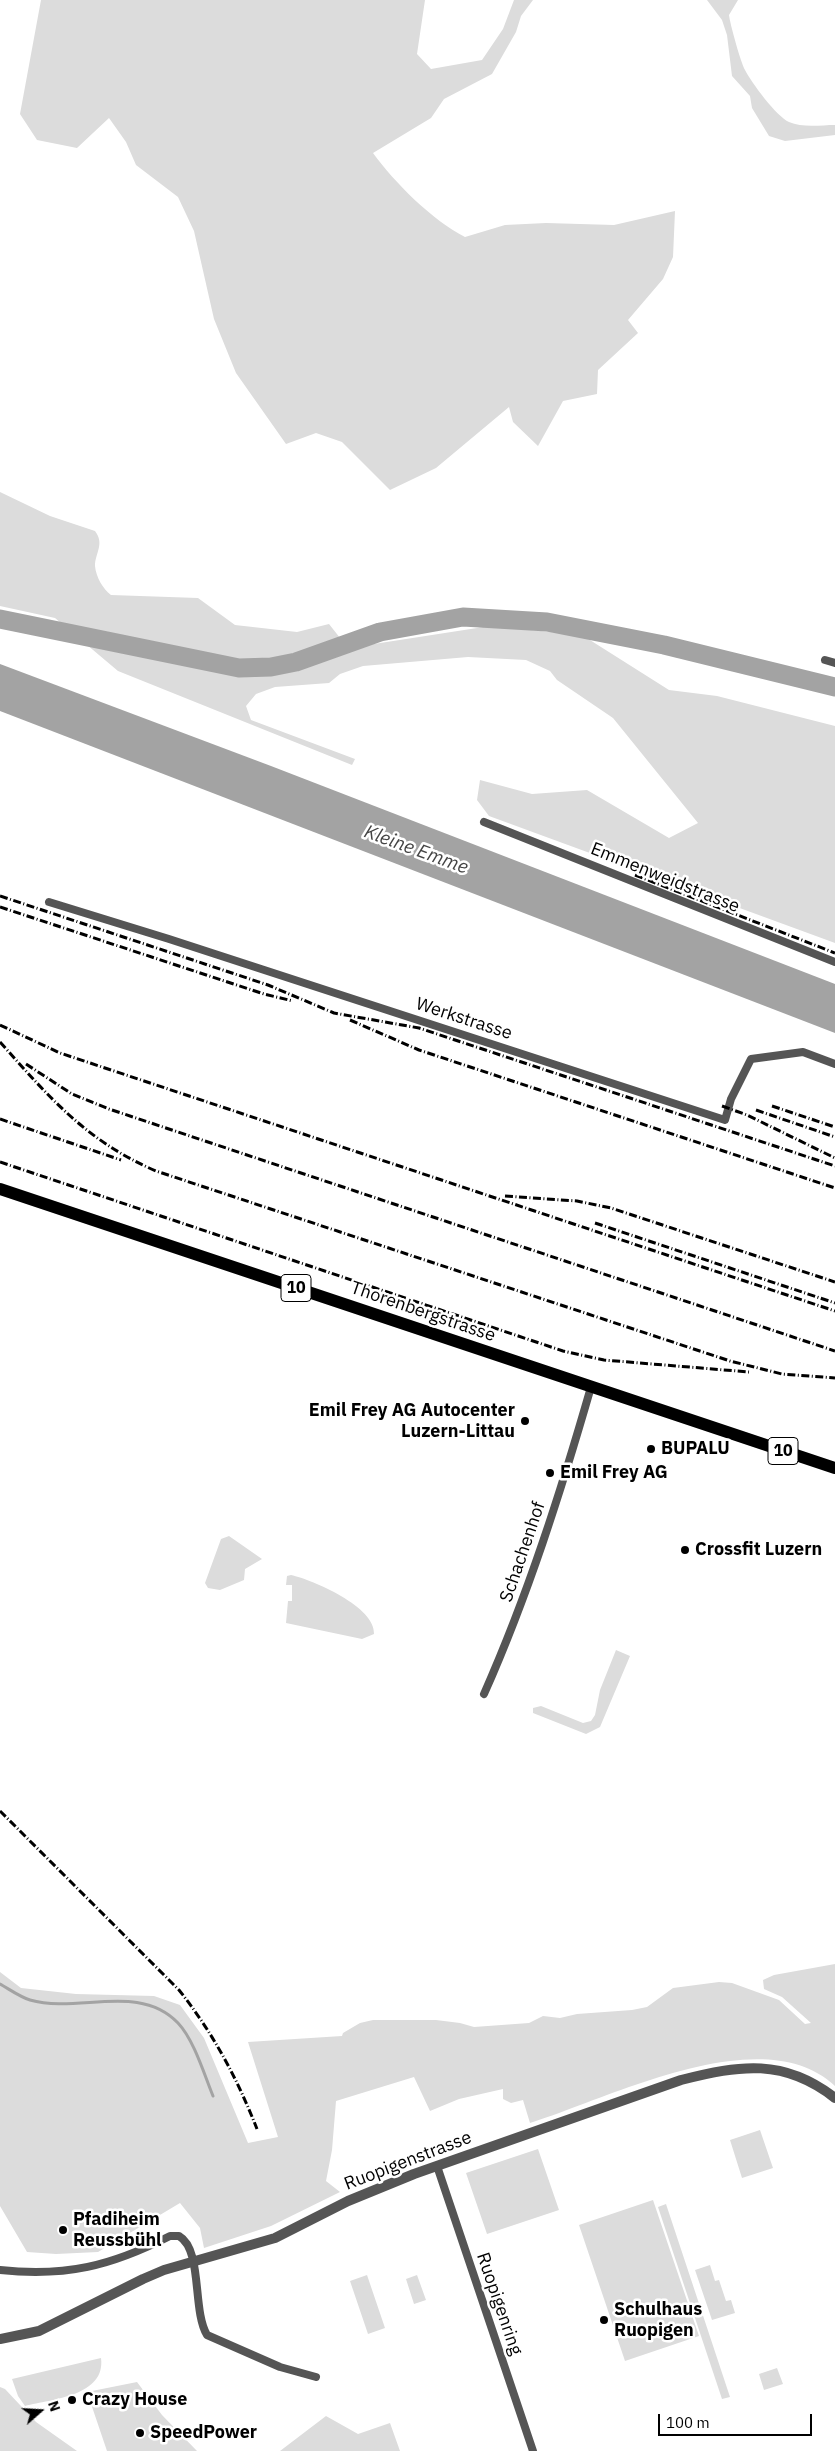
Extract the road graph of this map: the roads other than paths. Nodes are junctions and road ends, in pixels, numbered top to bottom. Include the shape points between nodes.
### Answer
1 (825, 660) dead end
2 (835, 663) edge
3 (484, 822) dead end
4 (49, 902) dead end
5 (835, 962) edge
6 (835, 1064) edge
7 (0, 1189) edge
8 (591, 1388) junction
9 (835, 1468) edge
10 (484, 1694) dead end
11 (835, 2098) edge
12 (437, 2166) junction
13 (193, 2261) junction
14 (0, 2270) edge
15 (0, 2339) edge
16 (316, 2378) dead end
17 (533, 2451) edge

1 - 2 street
3 - 5 street, Emmenweidstrasse
4 - 6 street, Werkstrasse via 725,1120 752,1059 804,1052
7 - 8 main road, Thorenbergstrasse / 10
8 - 9 main road, Thorenbergstrasse / 10
8 - 10 street, Schachenhof via 547,1531 511,1633
11 - 12 street, Ruopigenstrasse via 809,2080 773,2068 723,2069 682,2080
12 - 13 street, Ruopigenstrasse via 359,2196 275,2238
12 - 17 street, Ruopigenring
13 - 14 street via 190,2245 175,2235 115,2261 85,2268 28,2273
13 - 15 street, Ruopigenstrasse via 143,2278 39,2331
13 - 16 street via 199,2316 207,2335 280,2367

